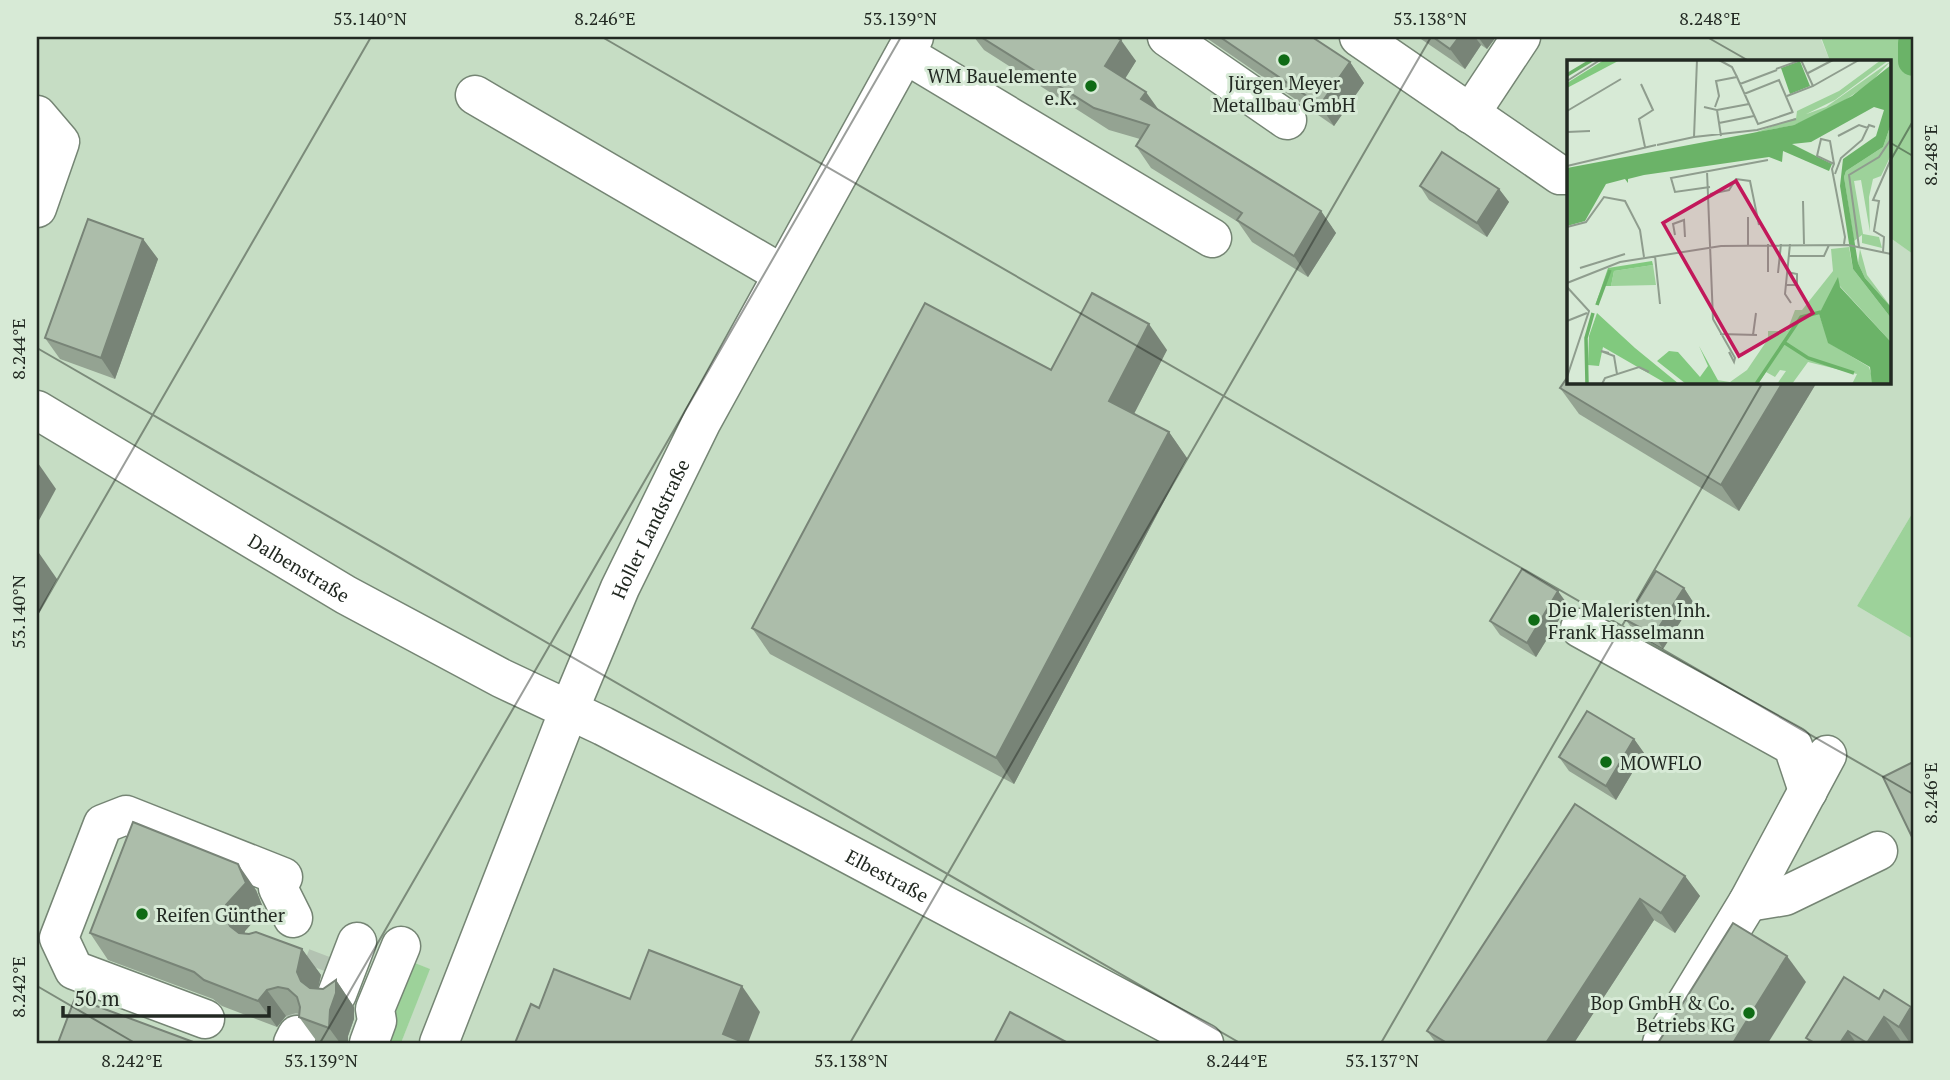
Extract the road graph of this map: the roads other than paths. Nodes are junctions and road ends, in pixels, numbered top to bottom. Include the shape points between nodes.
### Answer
1 (1167, 37) edge
2 (1359, 37) edge
3 (1521, 37) edge
4 (910, 45) edge
5 (475, 95) dead end
6 (1470, 114) junction
7 (37, 115) edge
8 (1287, 120) dead end
9 (1567, 175) edge
10 (37, 208) edge
11 (1212, 239) dead end
12 (782, 274) junction
13 (37, 410) edge
14 (1580, 628) dead end
15 (569, 710) junction
16 (1828, 755) dead end
17 (1808, 791) junction
18 (1878, 851) dead end
19 (1748, 902) junction
20 (272, 917) dead end
21 (346, 997) dead end
22 (205, 1018) dead end
23 (369, 1043) edge
24 (439, 1043) edge
25 (1204, 1043) edge
26 (1662, 1043) edge

1 - 8 street
2 - 6 street
3 - 6 street
4 - 11 street
4 - 12 street, Holler Landstraße
5 - 12 street
6 - 9 street
7 - 10 street via 60,142
12 - 15 street, Holler Landstraße via 676,471
13 - 15 street, Dalbenstraße via 346,595
14 - 17 street via 1793,746
15 - 24 street, Holler Landstraße
15 - 25 street, Elbestraße
16 - 17 street
17 - 19 street
18 - 19 street via 1785,896
19 - 26 street
20 - 22 street via 283,877 126,815 103,824 59,938 74,970
21 - 23 street via 359,946 376,1009

